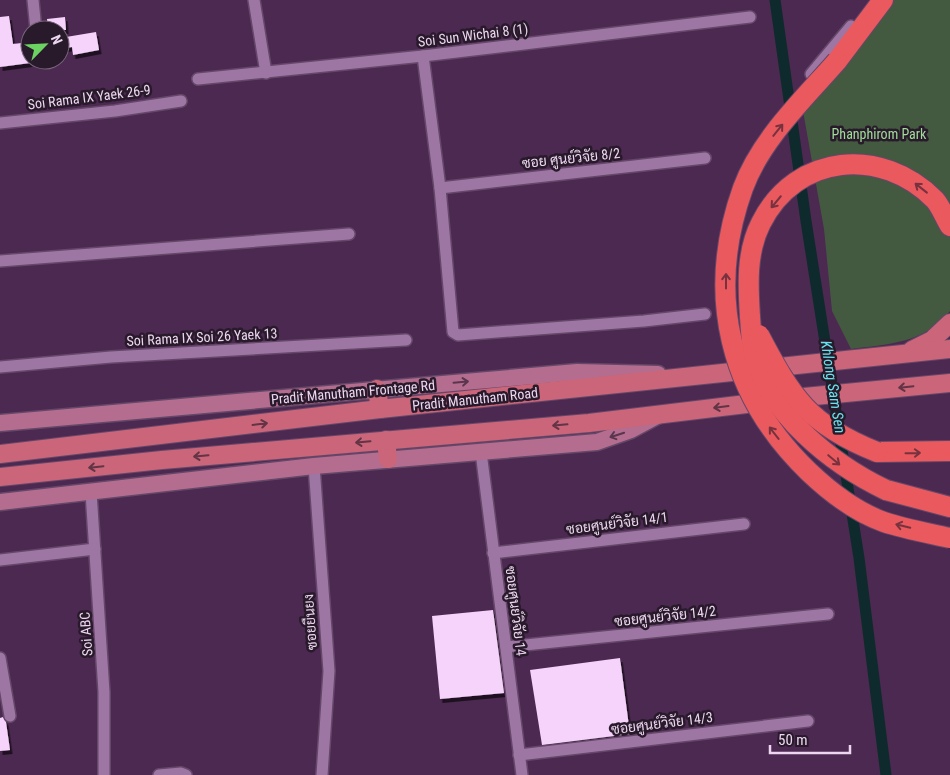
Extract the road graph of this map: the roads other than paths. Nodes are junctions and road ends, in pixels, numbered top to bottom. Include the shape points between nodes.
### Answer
1 (32, 0) edge
2 (254, 0) edge
3 (873, 0) edge
4 (883, 0) edge
5 (750, 17) dead end
6 (35, 20) edge
7 (423, 56) junction
8 (823, 60) junction
9 (266, 73) junction
10 (811, 74) dead end
11 (836, 74) dead end
12 (198, 79) dead end
13 (181, 101) dead end
14 (0, 123) edge
15 (705, 158) dead end
16 (440, 188) junction
17 (950, 226) edge
18 (348, 234) dead end
19 (0, 261) edge
20 (705, 314) dead end
21 (750, 317) junction
22 (950, 323) edge
23 (406, 340) dead end
24 (950, 350) edge
25 (905, 354) junction
26 (0, 367) edge
27 (706, 375) junction
28 (950, 383) edge
29 (377, 390) junction
30 (380, 409) junction
31 (661, 414) junction
32 (0, 424) edge
33 (386, 440) junction
34 (950, 451) edge
35 (481, 452) junction
36 (0, 454) edge
37 (388, 459) junction
38 (314, 466) junction
39 (0, 477) edge
40 (91, 492) junction
41 (0, 502) edge
42 (950, 507) edge
43 (744, 524) dead end
44 (950, 538) edge
45 (95, 549) junction
46 (494, 553) junction
47 (0, 560) edge
48 (828, 614) dead end
49 (506, 647) junction
50 (0, 658) edge
51 (10, 716) dead end
52 (808, 721) dead end
53 (519, 755) junction
54 (104, 775) edge
55 (159, 775) edge
56 (186, 775) edge
57 (322, 775) edge
58 (522, 775) edge

1 - 6 street
2 - 9 street
3 - 8 street
44 -> 4 highway, bridge via 884,522 838,496 789,452 751,398 736,361 726,314 726,265 743,188 776,132 837,62
5 - 7 street, Soi Sun Wichai 8 (1)
7 - 9 street, Soi Sun Wichai 8 (1)
7 - 16 street
8 - 10 street
8 - 11 street
9 - 12 street, Soi Sun Wichai 8 (1)
13 - 14 street, Soi Rama IX Yaek 26-9
15 - 16 street, ซอย ศูนย์วิจัย 8/2
16 - 20 street via 455,334
17 -> 21 highway via 936,201 903,176 874,165 843,164 819,169 787,190 761,223 752,249 748,280
18 - 19 street
21 -> 34 highway, bridge via 781,378 823,425 877,452
21 -> 42 highway, bridge via 754,352 769,390 799,429 864,480 916,500
22 - 25 main road via 932,340
23 - 26 street, Soi Rama IX Soi 26 Yaek 13 via 111,357
24 - 25 main road, Pradit Manutham Road
25 - 27 main road, Pradit Manutham Road
29 -> 27 street, Pradit Manutham Frontage Rd via 577,372
27 - 30 main road, Pradit Manutham Road
28 -> 31 main road
29 - 30 main road
29 - 32 street, Pradit Manutham Frontage Rd
36 -> 30 main road, Pradit Manutham Road
31 -> 33 main road
31 -> 35 street via 631,430 597,442
33 - 37 main road
33 -> 39 main road
35 - 37 street
35 - 46 street, ซอยศูนย์วิจัย 14
37 - 38 street
38 - 40 street
38 - 57 street, ซอยยืนยง via 329,671
40 - 41 street
40 - 45 street, Soi ABC
43 - 46 street, ซอยศูนย์วิจัย 14/1
45 - 47 street
45 - 54 street, Soi ABC via 104,692
46 - 49 street, ซอยศูนย์วิจัย 14
48 - 49 street, ซอยศูนย์วิจัย 14/2
49 - 53 street, ซอยศูนย์วิจัย 14
50 - 51 street
52 - 53 street, ซอยศูนย์วิจัย 14/3
53 - 58 street, ซอยศูนย์วิจัย 14
55 - 56 street

